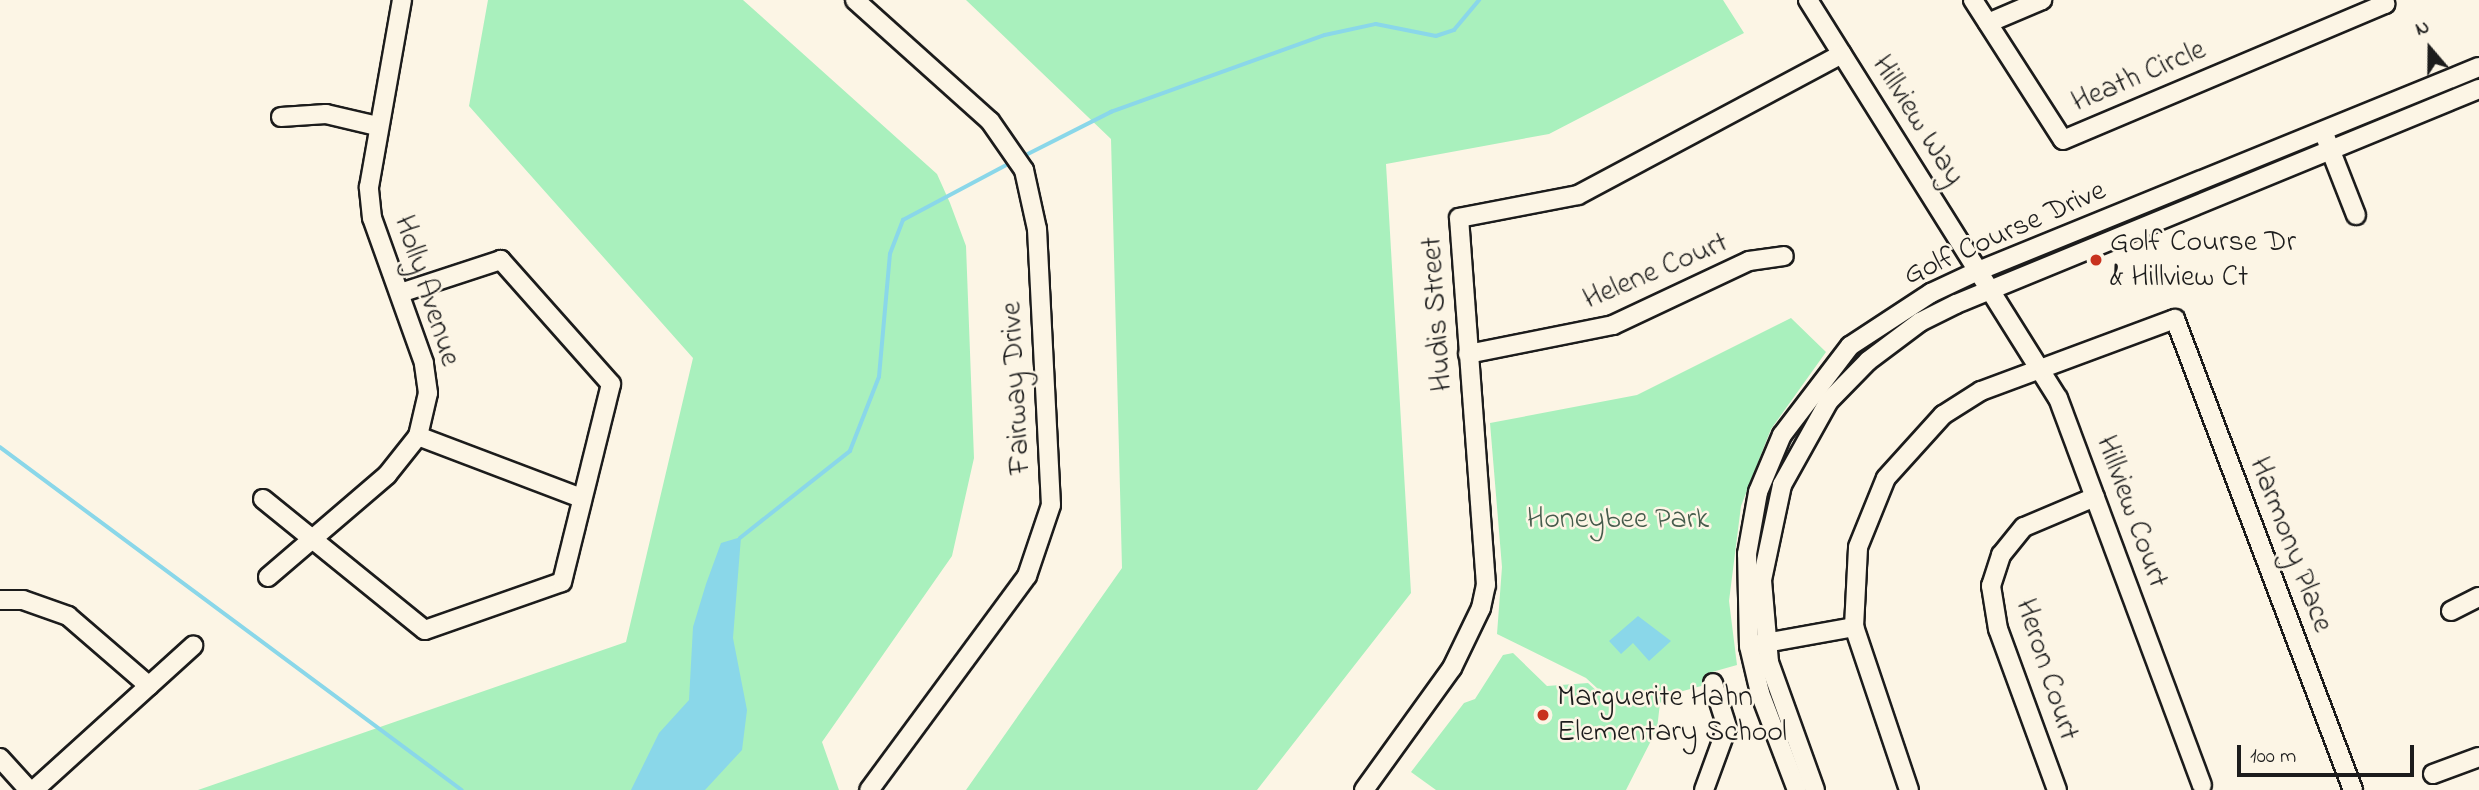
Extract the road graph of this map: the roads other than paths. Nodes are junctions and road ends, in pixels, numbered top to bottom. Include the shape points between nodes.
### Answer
1 (402, 0) edge
2 (855, 0) edge
3 (1808, 0) edge
4 (1973, 0) edge
5 (2042, 0) edge
6 (2383, 0) edge
7 (1988, 23) junction
8 (1842, 54) junction
9 (2479, 67) edge
10 (2479, 89) edge
11 (281, 117) dead end
12 (377, 126) junction
13 (2323, 129) junction
14 (2329, 147) junction
15 (2356, 215) dead end
16 (1784, 256) dead end
17 (1978, 271) junction
18 (1990, 290) junction
19 (400, 293) junction
20 (1468, 354) junction
21 (2041, 368) junction
22 (418, 436) junction
23 (2095, 497) junction
24 (263, 499) dead end
25 (581, 499) junction
26 (313, 541) junction
27 (268, 577) dead end
28 (2479, 597) edge
29 (0, 600) edge
30 (2451, 611) dead end
31 (1854, 627) junction
32 (1757, 644) junction
33 (193, 646) dead end
34 (1713, 683) dead end
35 (149, 686) junction
36 (2479, 757) edge
37 (0, 758) edge
38 (2433, 775) dead end
39 (2202, 785) dead end
40 (31, 790) edge
41 (869, 790) edge
42 (1364, 790) edge
43 (1704, 790) edge
44 (1797, 790) edge
45 (1815, 790) edge
46 (1909, 790) edge
47 (2057, 790) edge
48 (2353, 790) edge

1 - 12 street, Holly Avenue
2 - 41 street, Fairway Drive via 1010,145 1024,170 1037,229 1051,505 1027,576
3 - 8 street, Hillview Way
4 - 7 street, Heath Circle
5 - 7 street
6 - 7 street, Heath Circle via 2385,4 2063,140
8 - 17 street, Hillview Way
8 - 20 street, Hudis Street via 1578,195 1459,219
9 - 13 street, Golf Course Drive
10 - 14 street, Golf Course Drive
11 - 12 street via 326,114
12 - 19 street, Holly Avenue via 369,187 372,218
13 - 14 street
13 - 17 street, Golf Course Drive
14 - 15 street
14 - 18 street, Golf Course Drive
16 - 20 street, Helene Court via 1749,261 1613,326
17 - 18 street, Hillview Court
17 - 32 street, Golf Course Drive via 1931,293 1850,346 1782,435 1758,492 1747,554
18 - 21 street, Hillview Court
18 - 32 street, Golf Course Drive via 1920,322 1868,361 1809,431 1782,485 1766,541
19 - 22 street, Holly Avenue via 424,363 428,393
19 - 25 street via 486,262 500,260 511,267 611,384
20 - 42 street, Hudis Street via 1487,562 1481,608 1452,668
21 - 23 street, Hillview Court
21 - 31 street via 1980,391 1942,415 1886,478 1858,547
21 - 48 street, Harmony Place via 2175,319
22 - 25 street
22 - 26 street, Holly Avenue via 387,474
23 - 39 street, Hillview Court
23 - 47 street, Heron Court via 2024,527 2001,555 1991,586 1998,629
24 - 26 street
25 - 26 street via 562,582 425,630
26 - 27 street, Holly Avenue
28 - 30 street
29 - 35 street via 23,600 68,616
31 - 32 street
31 - 46 street
32 - 44 street, Golf Course Drive via 1760,693
32 - 45 street, Golf Course Drive
33 - 35 street
34 - 43 street via 1727,727
35 - 40 street
36 - 38 street
37 - 40 street

